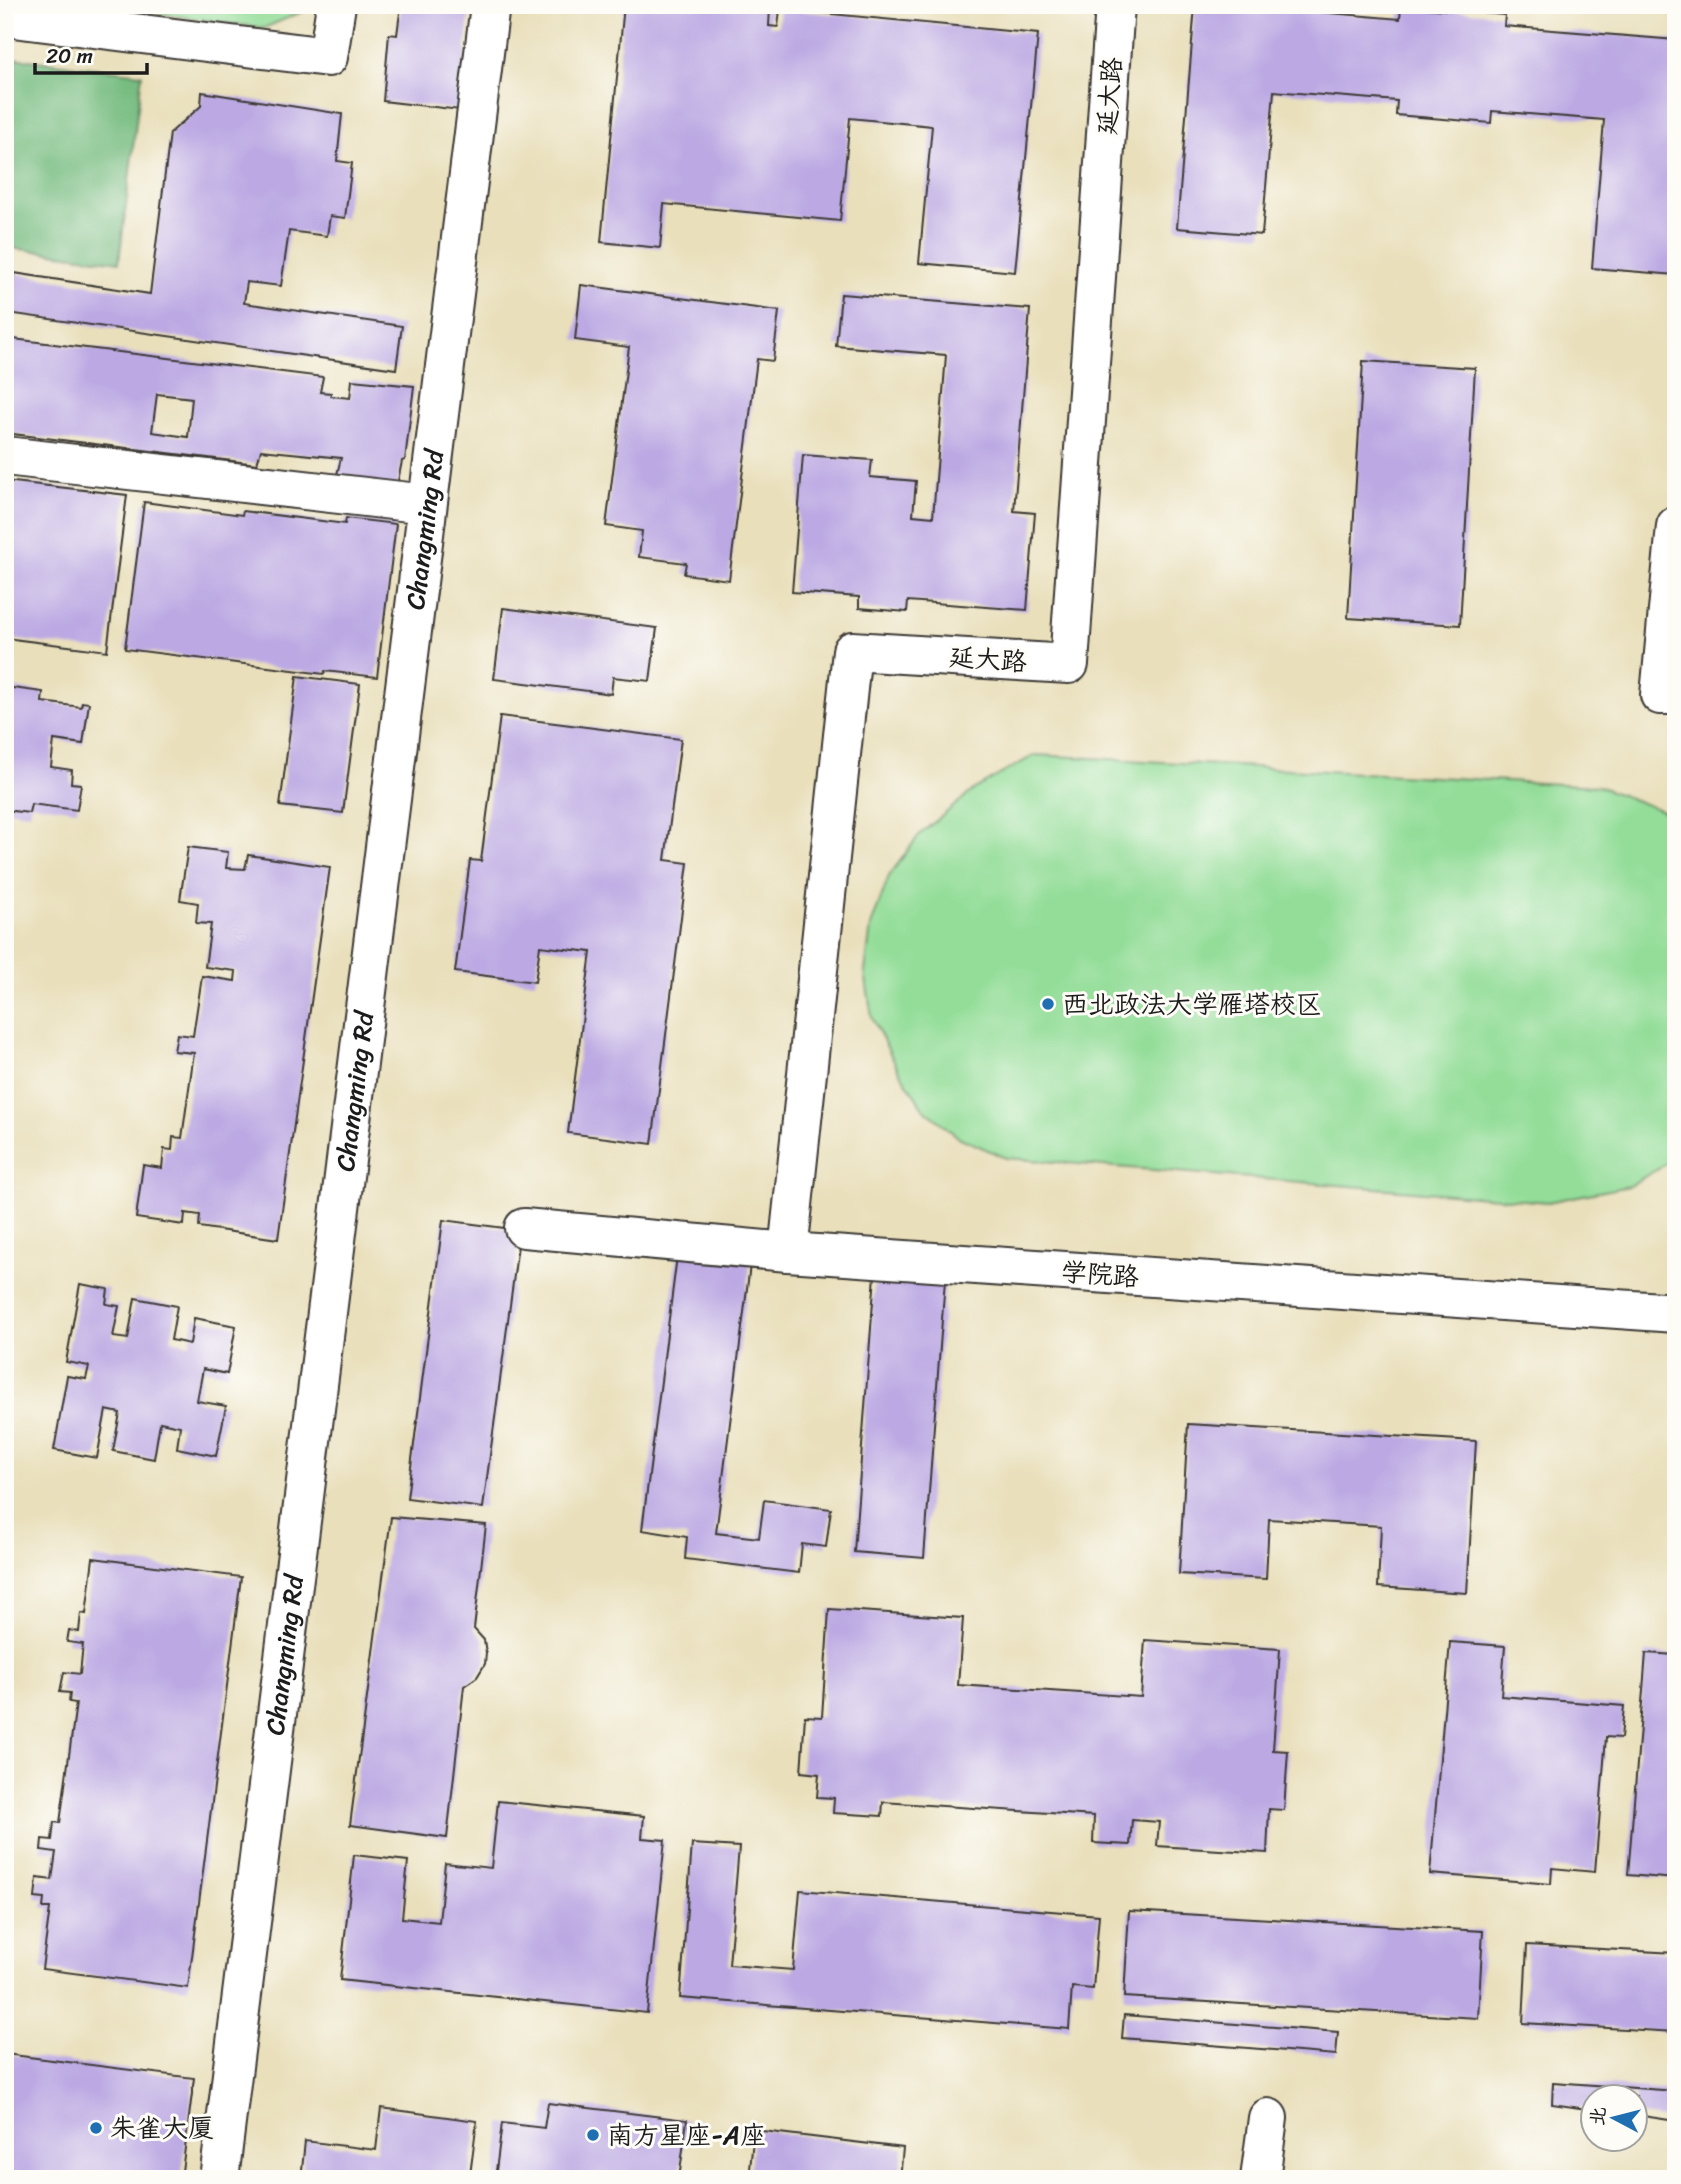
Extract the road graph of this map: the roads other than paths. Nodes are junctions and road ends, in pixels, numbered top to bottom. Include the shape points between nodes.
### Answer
1 (336, 5) edge
2 (490, 5) edge
3 (1115, 5) edge
4 (5, 17) edge
5 (5, 456) edge
6 (427, 504) junction
7 (1676, 526) edge
8 (1676, 695) edge
9 (524, 1228) dead end
10 (788, 1252) junction
11 (1676, 1313) edge
12 (1268, 2118) dead end
13 (219, 2179) edge
14 (1260, 2179) edge

1 - 4 street via 328,57
2 - 6 street, Changming Rd
3 - 10 street, 延大路 via 1069,664 852,651
5 - 6 street
6 - 13 street, Changming Rd
7 - 8 street via 1660,695
9 - 10 street, 学院路
10 - 11 street, 学院路
12 - 14 street

